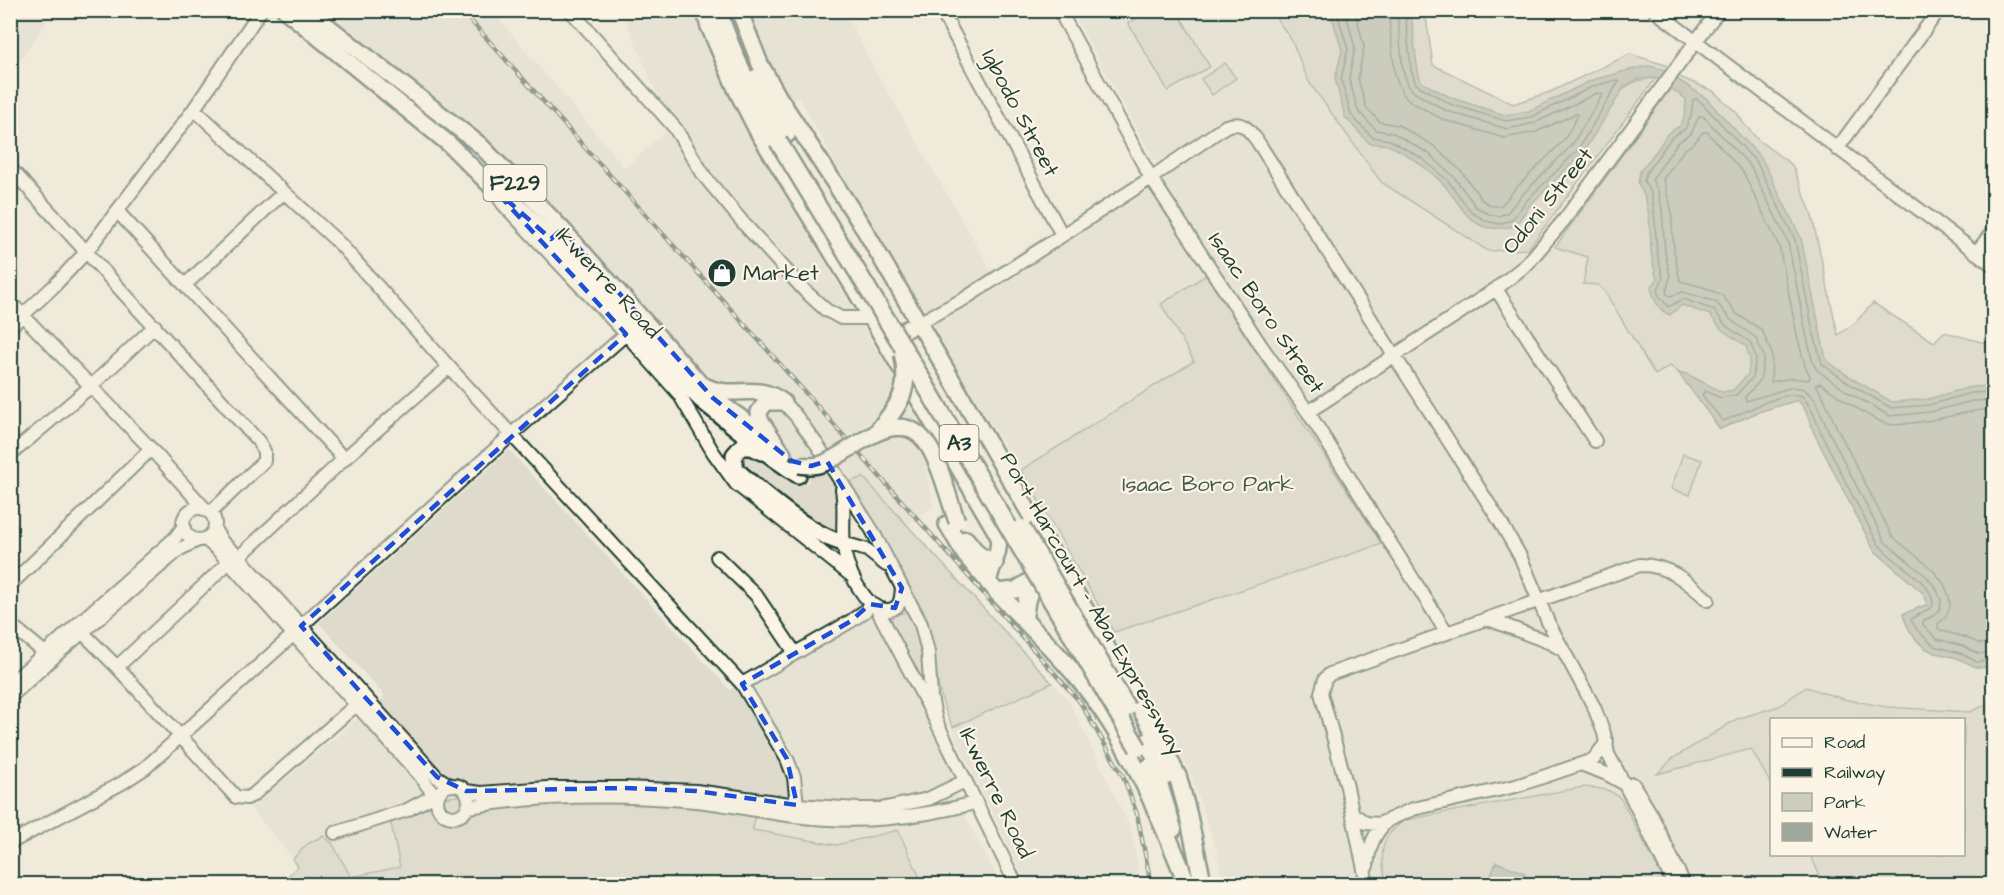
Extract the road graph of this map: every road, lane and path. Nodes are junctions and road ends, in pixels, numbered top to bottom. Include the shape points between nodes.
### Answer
1 (261, 10) edge
2 (285, 10) edge
3 (307, 10) edge
4 (570, 10) edge
5 (705, 10) edge
6 (718, 10) edge
7 (728, 10) edge
8 (739, 10) edge
9 (941, 10) edge
10 (1059, 10) edge
11 (1654, 10) edge
12 (1719, 10) edge
13 (1939, 10) edge
14 (1694, 40) junction
15 (194, 108) junction
16 (783, 138) junction
17 (1838, 149) junction
18 (10, 168) edge
19 (1151, 178) junction
20 (491, 186) junction
21 (283, 193) junction
22 (117, 211) junction
23 (1994, 230) edge
24 (557, 234) junction
25 (1062, 235) junction
26 (87, 251) junction
27 (1976, 253) junction
28 (1994, 266) edge
29 (574, 273) junction
30 (185, 285) junction
31 (1496, 289) junction
32 (10, 302) edge
33 (23, 315) junction
34 (872, 318) junction
35 (918, 323) junction
36 (155, 326) junction
37 (10, 327) edge
38 (626, 334) junction
39 (892, 341) junction
40 (1395, 356) junction
41 (449, 368) junction
42 (698, 382) junction
43 (90, 387) junction
44 (783, 402) junction
45 (1308, 412) junction
46 (877, 432) junction
47 (512, 434) junction
48 (1594, 441) dead end
49 (151, 449) junction
50 (10, 455) edge
51 (777, 456) junction
52 (344, 459) junction
53 (799, 470) junction
54 (842, 484) junction
55 (186, 486) junction
56 (209, 512) junction
57 (188, 513) junction
58 (952, 523) junction
59 (184, 526) junction
60 (214, 529) junction
61 (201, 539) junction
62 (1044, 541) junction
63 (843, 543) junction
64 (717, 557) dead end
65 (234, 559) junction
66 (1058, 562) junction
67 (995, 564) junction
68 (893, 572) junction
69 (1068, 576) junction
70 (853, 577) junction
71 (10, 585) edge
72 (993, 587) junction
73 (902, 588) junction
74 (1708, 600) dead end
75 (1538, 601) junction
76 (874, 605) junction
77 (1488, 619) junction
78 (1024, 620) junction
79 (851, 621) junction
80 (884, 621) junction
81 (10, 624) edge
82 (298, 630) junction
83 (83, 633) junction
84 (1447, 633) junction
85 (1563, 650) junction
86 (45, 653) junction
87 (795, 653) junction
88 (117, 667) junction
89 (10, 684) edge
90 (742, 684) junction
91 (10, 697) edge
92 (357, 704) junction
93 (936, 721) junction
94 (180, 736) junction
95 (1607, 742) junction
96 (1142, 745) junction
97 (1583, 765) junction
98 (422, 778) junction
99 (965, 781) junction
100 (450, 785) junction
101 (1625, 785) junction
102 (466, 791) junction
103 (436, 796) junction
104 (975, 803) junction
105 (797, 805) junction
106 (468, 807) junction
107 (407, 810) junction
108 (440, 812) junction
109 (1353, 814) junction
110 (1389, 820) junction
111 (334, 833) dead end
112 (10, 843) edge
113 (1184, 880) edge
114 (1367, 880) edge
115 (1016, 885) edge
116 (1203, 885) edge
117 (1674, 885) edge
118 (1684, 885) edge

1 - 15 street
2 - 20 main road, Ikwerre Road / F229 via 449,144
3 - 24 main road, Ikwerre Road / F229 via 480,146
4 - 34 street via 675,128 718,194 805,291 841,318
5 - 34 main road via 717,47 758,132
6 - 16 highway, Port Harcourt - Aba Expressway / A3 via 748,88
7 - 16 highway, Port Harcourt - Aba Expressway / A3
8 - 35 main road via 760,64 863,227
9 - 25 street, Igbodo Street
10 - 19 street, Isaac Boro Street
11 - 14 street
12 - 14 street, Odoni Street
13 - 17 street
14 - 17 street
14 - 31 street, Odoni Street via 1545,245
15 - 21 street
15 - 22 street
16 - 39 highway, Port Harcourt - Aba Expressway / A3, bridge
16 - 96 highway, Port Harcourt - Aba Expressway / A3, bridge via 1050,576
17 - 27 street
18 - 26 street
19 - 25 street
19 - 40 street via 1226,126 1236,123 1246,127
19 - 45 street, Isaac Boro Street
20 - 24 main road, F229
20 - 29 street, Ikwerre Road via 504,204
21 - 30 street
21 - 41 street via 340,244
22 - 26 street
22 - 30 street
23 - 27 street
24 - 29 main road, F229
24 - 42 main road, Ikwerre Road / F229
25 - 35 street via 964,299
26 - 33 street
26 - 36 street
27 - 28 street
29 - 38 street, Ikwerre Road
29 - 51 main road, F229 via 701,400
30 - 52 street
31 - 40 street, Odoni Street
31 - 48 street
32 - 33 street
33 - 37 street
33 - 43 street
34 - 39 main road
35 - 39 main road
35 - 62 main road
36 - 43 street
36 - 56 street via 264,451 264,461
38 - 47 street
38 - 70 street, Ikwerre Road via 679,394 736,484
39 - 46 highway, bridge via 906,372 906,386 893,413
39 - 67 main road via 998,535
39 - 96 highway, Port Harcourt - Aba Expressway / A3, bridge
40 - 45 street, Odoni Street
40 - 75 street via 1501,523 1520,556
41 - 47 street
41 - 52 street
42 - 44 main road via 722,392 759,390
42 - 51 main road, F229 via 748,423
43 - 49 street
43 - 50 street
44 - 51 main road via 766,402 759,412
44 - 54 street, Ikwerre Road
45 - 84 street, Isaac Boro Street
46 - 53 main road, bridge via 822,464
46 - 58 main road, bridge via 902,427 928,444
47 - 82 street
47 - 90 street
49 - 55 street
49 - 71 street
51 - 53 main road, F229
51 - 63 main road via 741,447 734,455 735,469 807,526
52 - 65 street
53 - 58 main road via 819,476 884,439 905,437 921,452
54 - 63 street, Ikwerre Road
54 - 68 street, Ikwerre Road
55 - 56 street
55 - 57 street
56 - 57 street via 196,509
56 - 60 street
57 - 59 street
58 - 67 main road via 978,554
58 - 72 main road via 965,555
59 - 61 street via 188,536
59 - 86 street
60 - 61 street
60 - 65 street
61 - 65 street
61 - 83 street via 180,549
62 - 66 main road
62 - 67 main road
63 - 68 street via 867,550
63 - 70 street, Ikwerre Road
64 - 87 street via 756,596
65 - 82 street
65 - 88 street
66 - 69 highway
66 - 72 main road via 1016,590
67 - 72 main road via 990,571
68 - 73 street, Ikwerre Road
69 - 78 highway via 1036,583 1027,598
69 - 116 highway via 1178,777
70 - 76 street, Ikwerre Road
72 - 78 highway
73 - 76 street via 895,608 883,610
73 - 93 street, Ikwerre Road via 926,637
74 - 75 street via 1683,578 1652,565 1640,565
75 - 77 street
75 - 85 street
76 - 79 street
76 - 80 street, Ikwerre Road
77 - 84 street
77 - 85 street
78 - 113 highway via 1094,699 1131,760
79 - 80 street via 873,616
79 - 87 street
80 - 93 street, Ikwerre Road
81 - 86 street
82 - 92 street
82 - 94 street
82 - 100 street via 437,777
83 - 88 street
83 - 91 street
84 - 109 street via 1342,668 1325,679 1321,693
85 - 95 street
86 - 89 street
87 - 90 street
88 - 94 street
90 - 105 street via 787,759 794,777
92 - 94 street via 247,798 236,797
92 - 98 street
93 - 99 street, Ikwerre Road
94 - 112 street via 122,783
95 - 97 street via 1593,760
95 - 101 street via 1608,754
95 - 118 street via 1650,814
96 - 113 highway, Port Harcourt - Aba Expressway / A3 via 1170,816
96 - 116 highway, Port Harcourt - Aba Expressway / A3 via 1171,784
97 - 101 street
97 - 110 street via 1516,786 1413,809
98 - 103 street
98 - 107 street via 421,794
99 - 104 street, Ikwerre Road
99 - 105 street via 928,800 881,809
100 - 102 street
100 - 103 street
101 - 117 street
102 - 105 street via 696,791
102 - 106 street
103 - 107 street
103 - 108 street
104 - 106 street via 904,818 858,820 795,816 694,801 624,798 548,799
104 - 115 street, Ikwerre Road
106 - 108 street via 456,818
107 - 108 street
107 - 111 street
109 - 110 street via 1366,823
109 - 114 street
110 - 114 street via 1372,841

